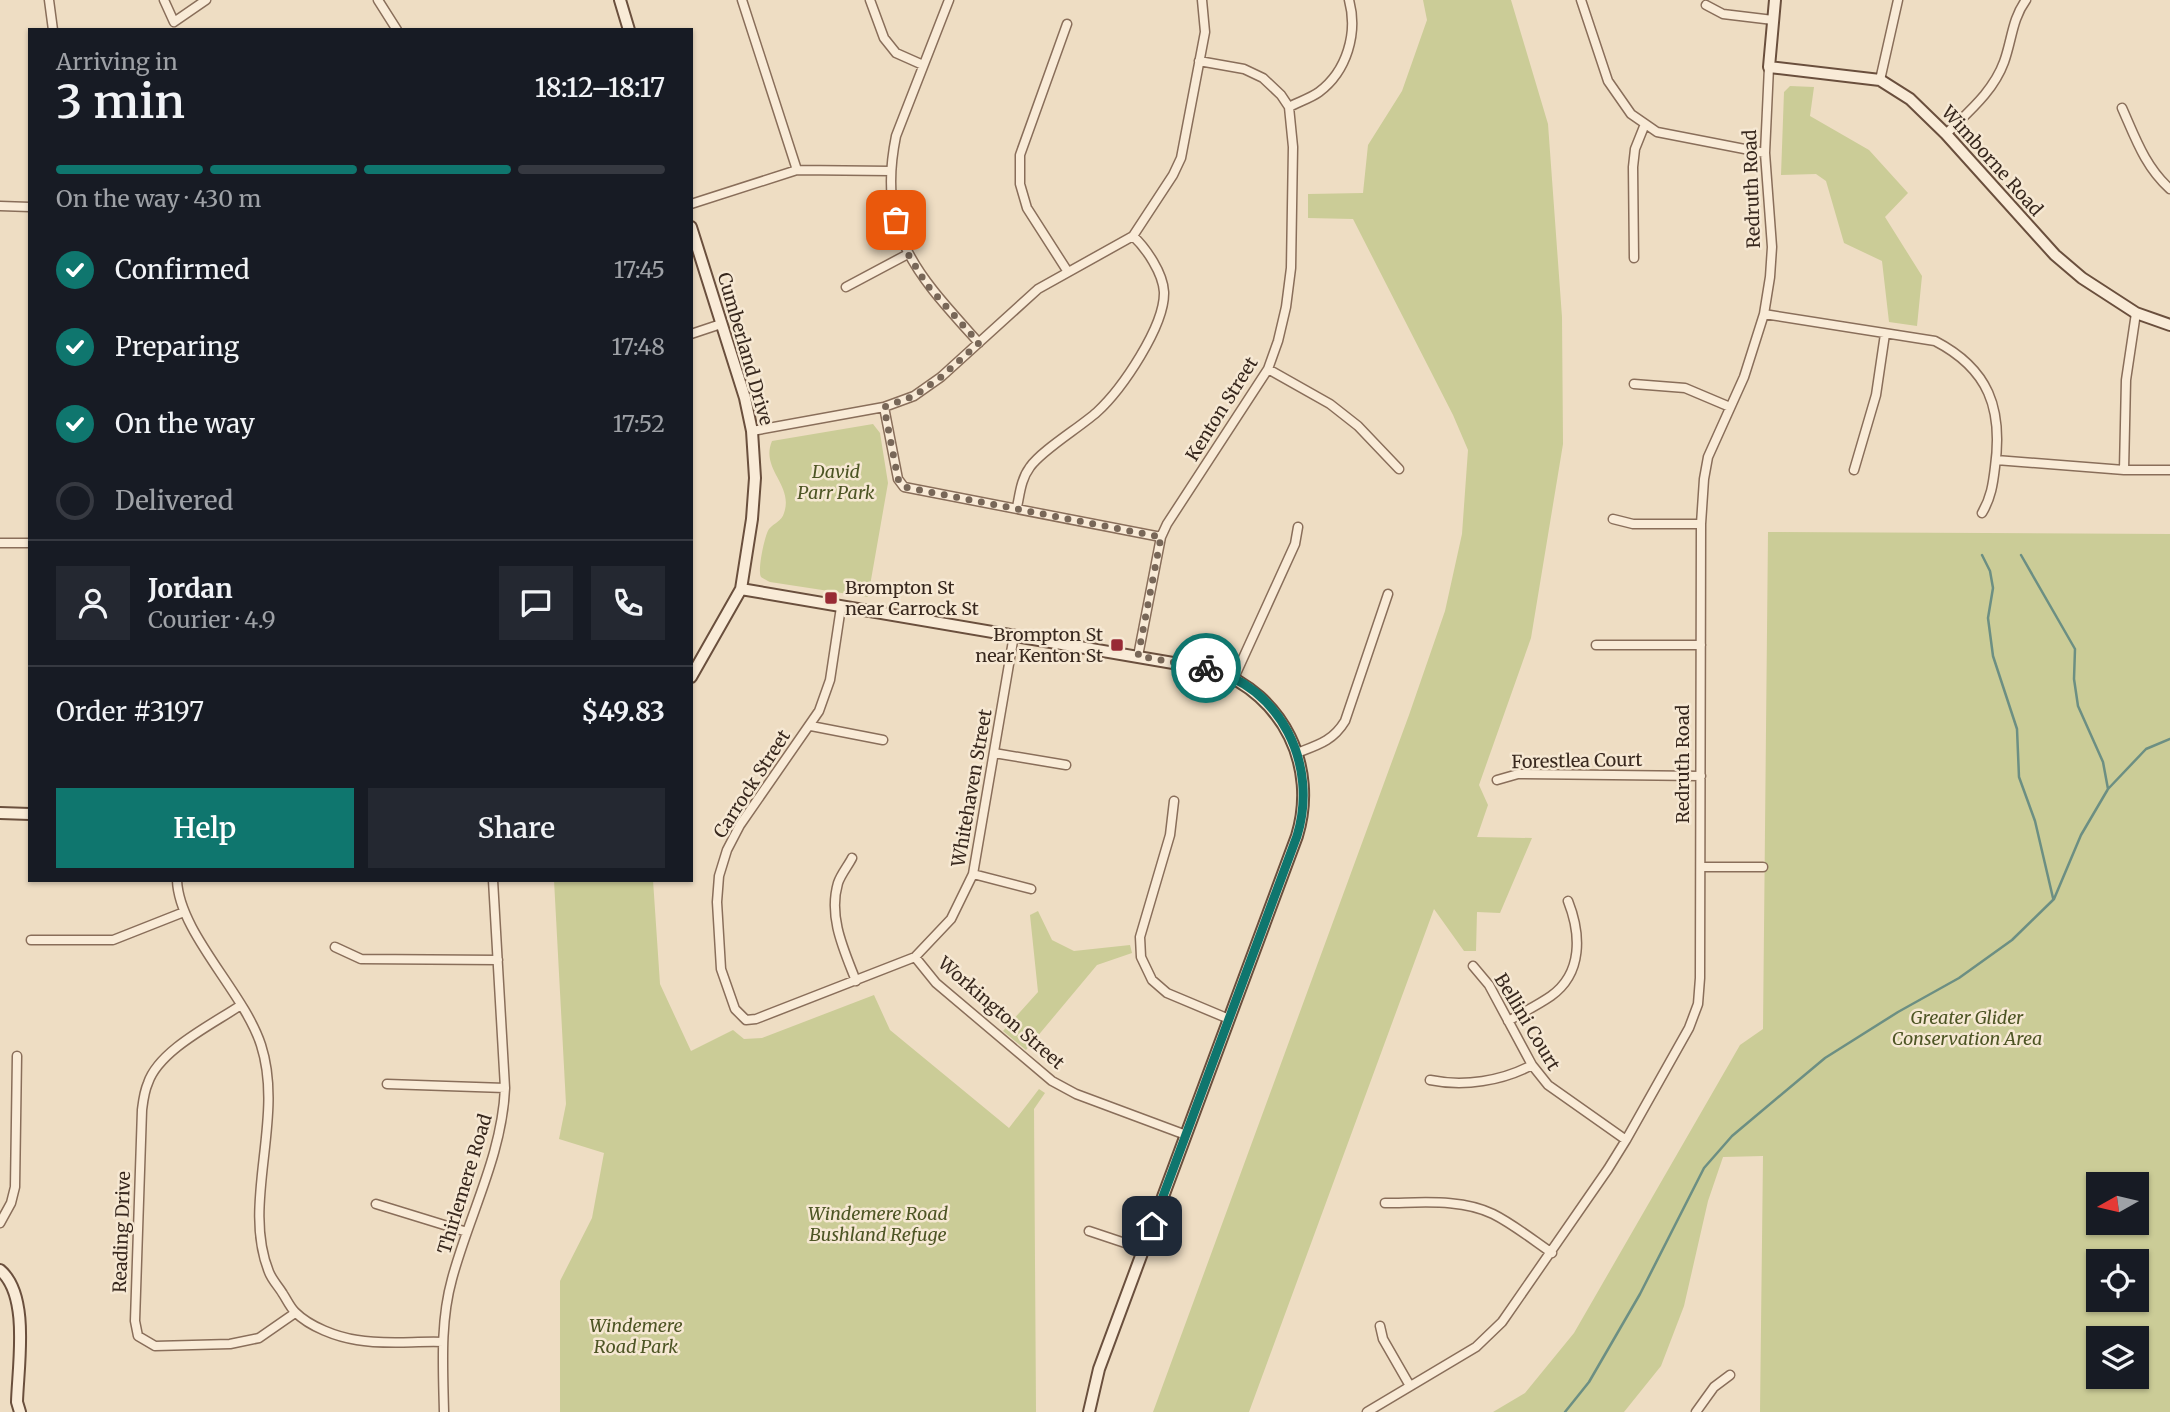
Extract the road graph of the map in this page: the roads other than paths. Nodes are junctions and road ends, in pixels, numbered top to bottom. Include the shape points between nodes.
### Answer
1 (49, 0) edge
2 (164, 0) edge
3 (206, 0) edge
4 (379, 0) edge
5 (620, 0) edge
6 (742, 0) edge
7 (870, 0) edge
8 (949, 0) edge
9 (1202, 0) edge
10 (1349, 0) edge
11 (1581, 0) edge
12 (1774, 0) edge
13 (1898, 0) edge
14 (2026, 0) edge
15 (1706, 5) dead end
16 (1773, 20) junction
17 (1067, 24) dead end
18 (175, 26) edge
19 (53, 28) edge
20 (396, 28) edge
21 (628, 28) edge
22 (1199, 61) junction
23 (923, 65) junction
24 (1769, 67) junction
25 (1880, 80) junction
26 (1289, 107) junction
27 (2122, 108) dead end
28 (1645, 124) junction
29 (1945, 134) junction
30 (1765, 153) junction
31 (797, 170) junction
32 (891, 172) junction
33 (2170, 189) edge
34 (693, 203) edge
35 (0, 206) edge
36 (28, 207) edge
37 (693, 233) edge
38 (1133, 236) junction
39 (908, 254) junction
40 (1634, 258) dead end
41 (1068, 272) junction
42 (846, 287) dead end
43 (2136, 313) junction
44 (1764, 314) junction
45 (721, 324) junction
46 (2170, 325) edge
47 (693, 333) edge
48 (1885, 334) junction
49 (979, 343) junction
50 (1268, 369) junction
51 (1634, 384) dead end
52 (884, 407) junction
53 (1730, 407) junction
54 (752, 431) junction
55 (1996, 460) junction
56 (1399, 469) dead end
57 (1854, 470) dead end
58 (2124, 470) junction
59 (2170, 470) edge
60 (1017, 508) junction
61 (1982, 513) dead end
62 (1613, 519) dead end
63 (1701, 524) junction
64 (1298, 527) dead end
65 (1161, 537) junction
66 (0, 543) edge
67 (28, 543) edge
68 (741, 589) junction
69 (1388, 594) dead end
70 (841, 607) junction
71 (1014, 635) junction
72 (1596, 645) dead end
73 (1701, 645) junction
74 (1138, 656) junction
75 (693, 673) edge
76 (1234, 678) junction
77 (811, 726) junction
78 (883, 740) dead end
79 (994, 753) junction
80 (1297, 753) junction
81 (1066, 765) dead end
82 (1701, 776) junction
83 (1497, 780) dead end
84 (1174, 801) dead end
85 (0, 813) edge
86 (28, 814) edge
87 (852, 858) dead end
88 (1701, 867) junction
89 (1763, 867) dead end
90 (973, 874) junction
91 (177, 882) edge
92 (494, 882) edge
93 (1031, 889) dead end
94 (1568, 901) dead end
95 (184, 912) junction
96 (31, 940) dead end
97 (335, 947) dead end
98 (915, 957) junction
99 (498, 960) junction
100 (1473, 966) dead end
101 (856, 981) junction
102 (241, 1005) junction
103 (746, 1020) joint
104 (1230, 1020) junction
105 (1508, 1021) junction
106 (18, 1056) dead end
107 (1532, 1065) junction
108 (1430, 1080) dead end
109 (387, 1084) dead end
110 (505, 1088) junction
111 (1186, 1135) junction
112 (1626, 1140) junction
113 (1385, 1203) dead end
114 (376, 1204) dead end
115 (0, 1223) edge
116 (1089, 1231) dead end
117 (467, 1232) junction
118 (1143, 1249) junction
119 (1552, 1253) junction
120 (0, 1270) edge
121 (295, 1313) junction
122 (1380, 1326) dead end
123 (443, 1342) junction
124 (1730, 1375) dead end
125 (1410, 1386) junction
126 (17, 1409) edge
127 (444, 1412) edge
128 (1089, 1412) edge
129 (1367, 1412) edge
130 (1696, 1412) edge

1 - 19 street
2 - 18 street
3 - 18 street
4 - 20 street
5 - 21 street
6 - 31 street
7 - 23 street via 884,38 895,53
8 - 23 street
9 - 22 street via 1205,32
10 - 26 street via 1352,32 1336,75 1319,92
11 - 28 street via 1608,81 1631,114
12 - 16 street, Redruth Road
13 - 25 street
14 - 29 street via 2018,11 1998,76
15 - 16 street via 1723,14
16 - 24 street, Redruth Road
17 - 41 street via 1020,155 1020,184 1027,208
22 - 26 street via 1244,69 1263,78
22 - 38 street via 1181,159
23 - 32 street via 899,126
24 - 25 street, Wimborne Road
24 - 30 street, Redruth Road
25 - 29 street, Wimborne Road via 1910,99
26 - 50 street, Kenton Street via 1293,147 1291,268 1286,307
27 - 33 street via 2146,161
28 - 30 street via 1657,132
28 - 40 street via 1633,167
29 - 43 street, Wimborne Road via 2054,255
30 - 44 street, Redruth Road via 1772,247
31 - 32 street
31 - 34 street
32 - 39 street via 896,220
35 - 36 street
37 - 45 street, Cumberland Drive
38 - 41 street
38 - 60 street via 1160,275 1163,307 1128,377 1099,410 1031,464 1022,479
39 - 42 street
39 - 49 street via 927,285
41 - 49 street via 1038,289
43 - 46 street, Wimborne Road
43 - 58 street via 2126,380
44 - 48 street
44 - 53 street, Redruth Road
45 - 47 street
45 - 54 street, Cumberland Drive
48 - 55 street via 1935,341 1971,365 1996,411
48 - 57 street via 1876,395
49 - 52 street via 914,396
50 - 56 street via 1330,404
50 - 65 street, Kenton Street
51 - 53 street via 1685,388
52 - 54 street
52 - 60 street via 898,479 904,487
53 - 63 street, Redruth Road via 1708,457
54 - 68 street, Cumberland Drive via 755,499
55 - 58 street
55 - 61 street via 1990,499
58 - 59 street
60 - 65 street
62 - 63 street via 1633,524
63 - 73 street, Redruth Road
64 - 76 street via 1295,544
65 - 74 street, Kenton Street
66 - 67 street
68 - 70 street
68 - 75 street, Cumberland Drive
69 - 80 street via 1345,721 1328,741
70 - 71 street
70 - 77 street, Carrock Street via 830,680
71 - 74 street
71 - 79 street, Whitehaven Street
72 - 73 street
73 - 82 street, Redruth Road
74 - 76 street
76 - 80 street via 1272,708
77 - 78 street
77 - 103 street, Carrock Street via 740,825 719,876 721,969 735,1009
79 - 81 street
79 - 90 street, Whitehaven Street
80 - 104 street via 1304,792 1300,826
82 - 83 street, Forestlea Court via 1518,774
82 - 88 street, Redruth Road
84 - 104 street via 1170,835 1140,937 1141,957 1152,980 1167,993
85 - 86 street
87 - 101 street via 838,883 836,906 837,932
88 - 89 street
88 - 112 street, Redruth Road via 1698,1004
90 - 93 street
90 - 98 street, Whitehaven Street via 951,919
91 - 95 street
92 - 99 street, Thirlemere Road
94 - 105 street via 1578,939 1568,979 1553,995
95 - 96 street via 113,940
95 - 102 street
97 - 99 street via 361,959
98 - 101 street, Whitehaven Street
98 - 111 street, Workington Street via 936,983 1052,1080 1076,1094
99 - 110 street, Thirlemere Road
100 - 105 street, Bellini Court
101 - 103 street, Whitehaven Street
102 - 121 street via 261,1045 270,1103 259,1217 261,1243 269,1273
102 - 121 street, Reading Drive via 180,1045 148,1082 142,1110 135,1321 138,1336 155,1346 230,1344 259,1338
104 - 111 street
105 - 107 street, Bellini Court
106 - 115 street via 15,1187
107 - 108 street via 1500,1079 1447,1084
107 - 112 street, Bellini Court via 1548,1085
109 - 110 street
110 - 117 street, Thirlemere Road via 500,1133
111 - 118 street
112 - 119 street, Redruth Road
113 - 119 street via 1475,1207
114 - 117 street
116 - 118 street
117 - 123 street, Thirlemere Road via 445,1305
118 - 128 street via 1099,1369
119 - 125 street, Redruth Road via 1491,1334
120 - 126 street via 18,1300
121 - 123 street via 323,1331 358,1340
122 - 125 street
123 - 127 street, Thirlemere Road
124 - 130 street via 1714,1387
125 - 129 street, Redruth Road

